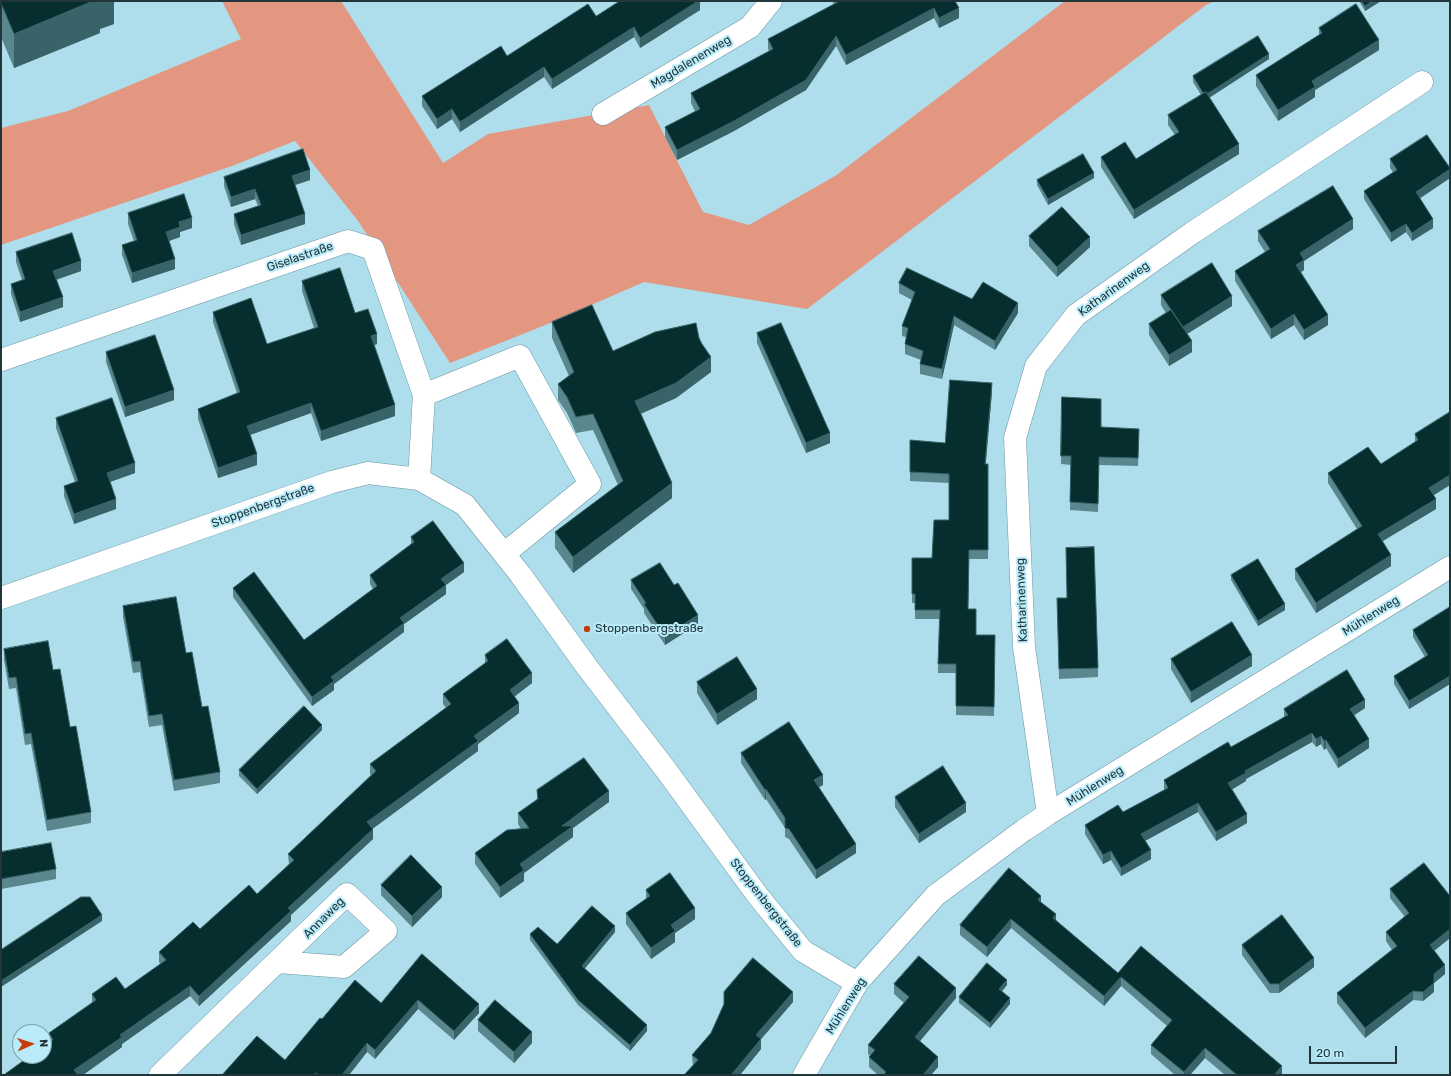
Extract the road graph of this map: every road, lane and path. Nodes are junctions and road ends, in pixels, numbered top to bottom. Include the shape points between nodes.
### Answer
1 (771, 1) edge
2 (1422, 82) dead end
3 (603, 114) dead end
4 (1, 360) edge
5 (424, 395) junction
6 (418, 480) junction
7 (504, 554) junction
8 (1450, 567) edge
9 (1, 598) edge
10 (1048, 814) junction
11 (278, 962) dead end
12 (857, 983) junction
13 (160, 1075) edge
14 (804, 1075) edge

1 - 3 street, Magdalenenweg via 750,28
2 - 10 street, Katharinenweg via 1192,233 1076,315 1036,366 1016,438 1024,647
4 - 5 street, Giselastraße via 348,241 373,250
5 - 6 street, Giselastraße
5 - 7 street via 520,356 590,484
6 - 7 street, Stoppenbergstraße via 465,505
6 - 9 street, Stoppenbergstraße via 368,473 332,482
7 - 12 street, Stoppenbergstraße via 758,896 803,952
8 - 10 street, Mühlenweg
10 - 12 street, Mühlenweg via 936,895
11 - 13 street
12 - 14 street, Mühlenweg

